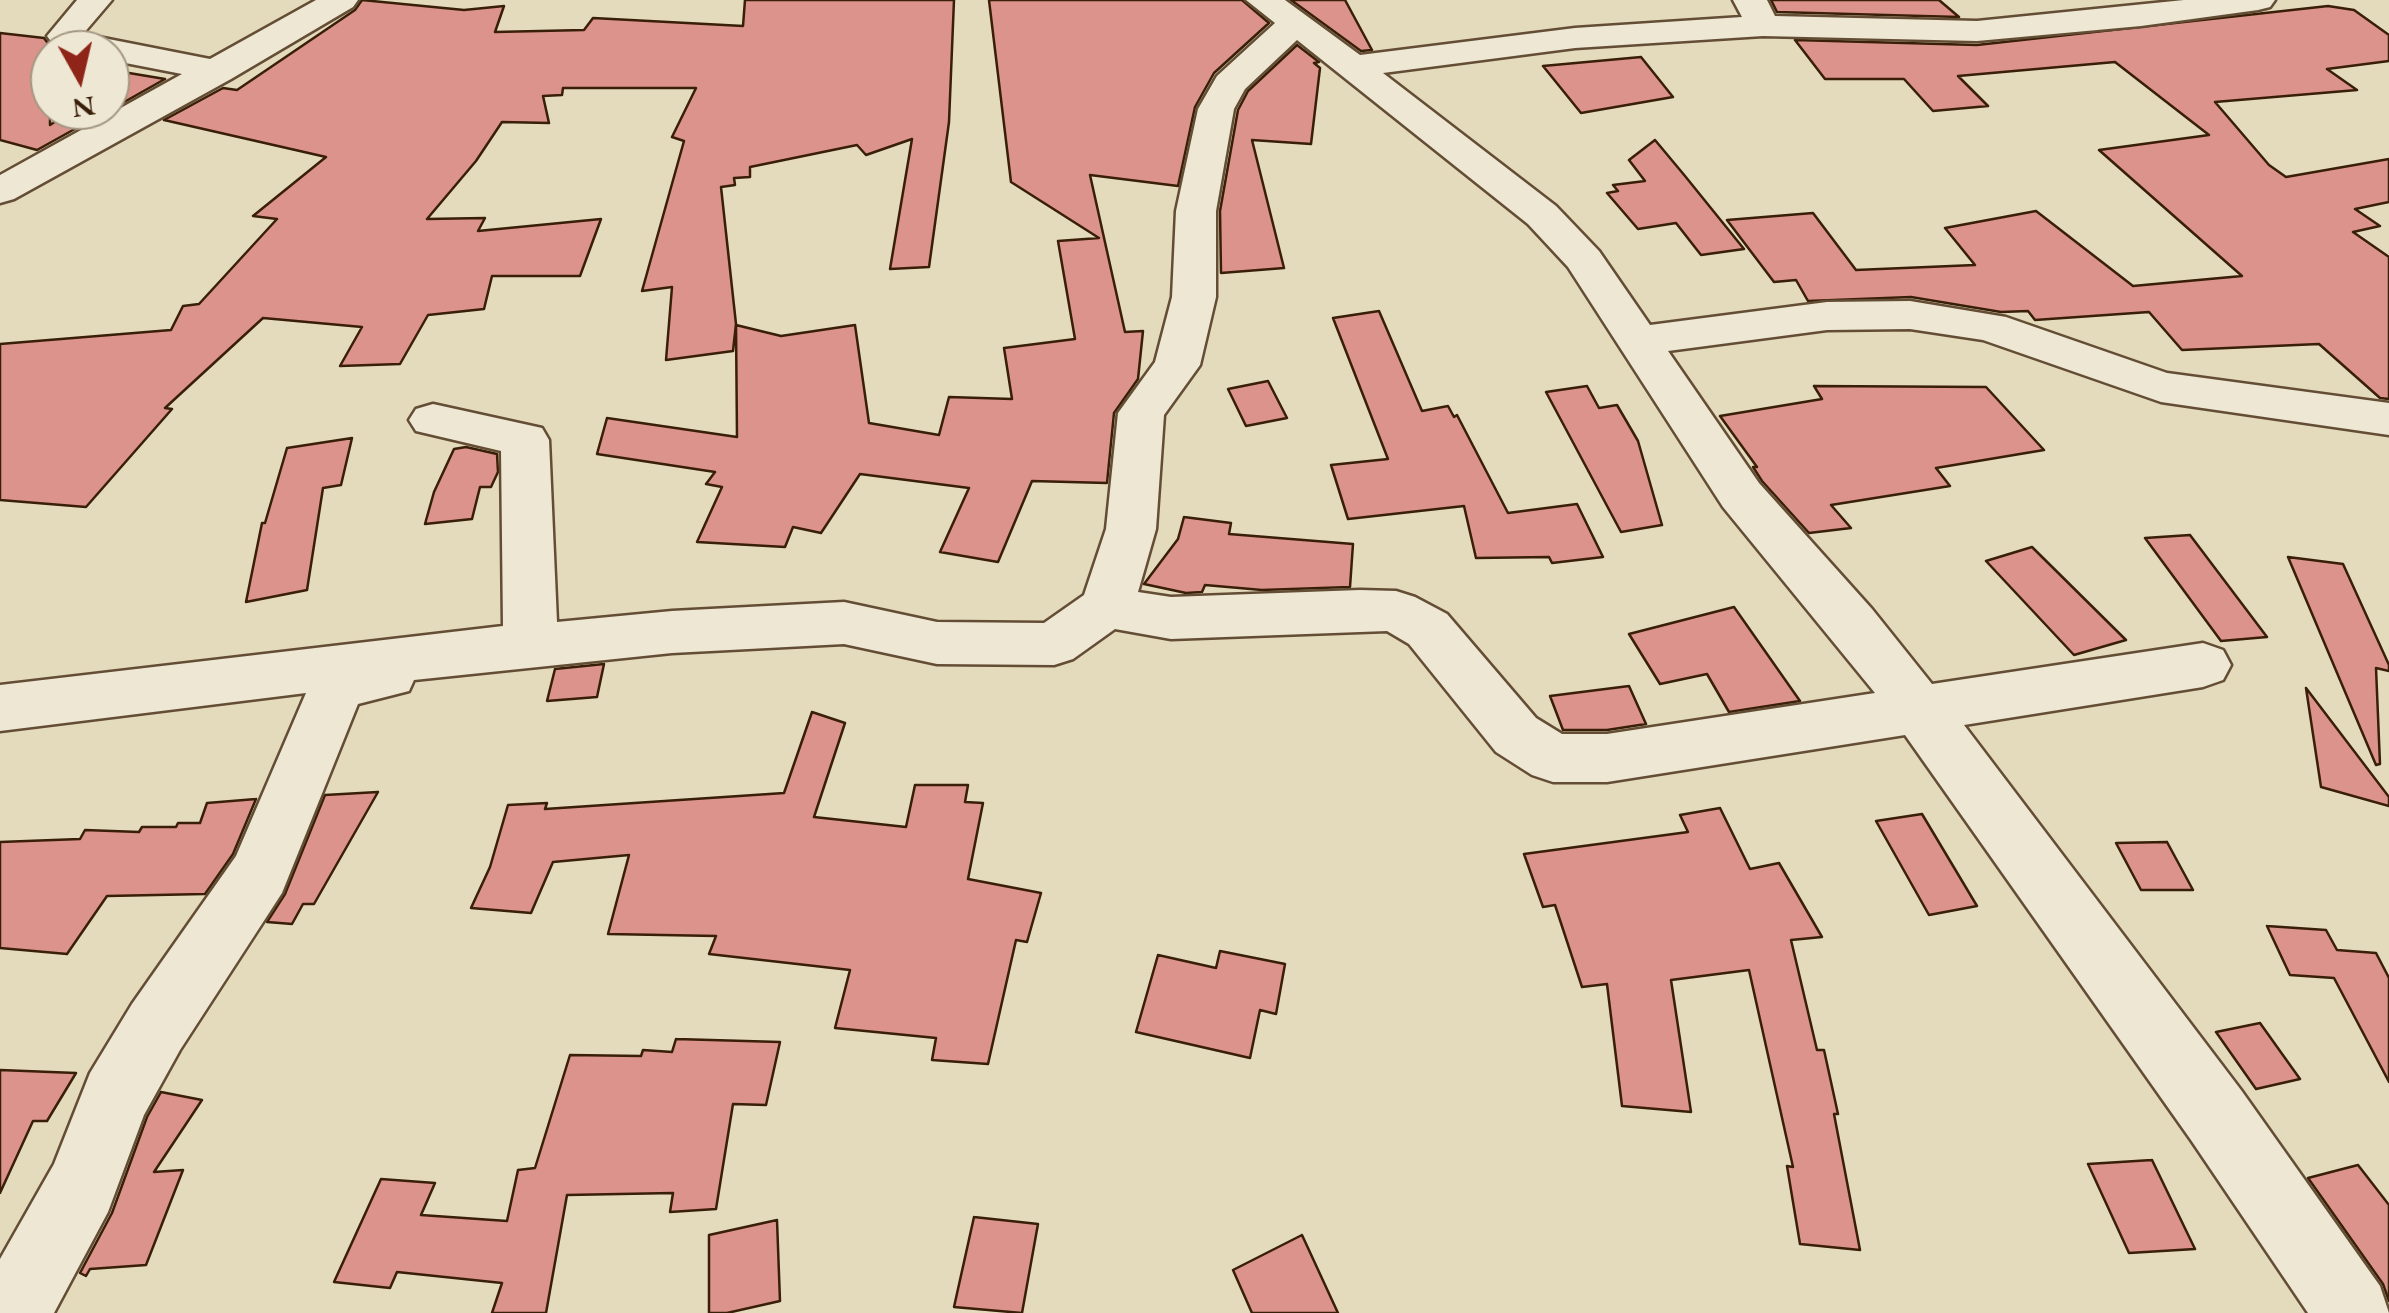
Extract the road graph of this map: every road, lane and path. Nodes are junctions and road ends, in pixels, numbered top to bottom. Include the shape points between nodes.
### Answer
1 (94, 0) edge
2 (341, 0) edge
3 (2258, 0) edge
4 (1280, 11) edge
5 (1757, 13) edge
6 (1353, 66) junction
7 (218, 72) junction
8 (0, 191) edge
9 (1641, 340) junction
10 (2389, 419) edge
11 (433, 420) dead end
12 (1107, 607) junction
13 (531, 644) junction
14 (2204, 665) dead end
15 (0, 708) edge
16 (1918, 709) junction
17 (12, 1313) edge
18 (2353, 1313) edge

1 - 7 street via 67,30 68,41
2 - 7 street
3 - 5 street via 1977,31
4 - 6 street
4 - 12 street via 1216,109 1196,211 1194,297 1176,365 1141,413 1132,530
5 - 6 street
6 - 9 street via 1542,215
7 - 8 street
9 - 10 street via 1826,316 1910,314 1990,328 2162,387
9 - 16 street via 1742,495
11 - 13 street via 524,440
12 - 13 street via 1054,644 936,642 844,623
12 - 16 street via 1171,618 1396,611 1428,628 1516,735 1553,758 1607,758
13 - 15 street
13 - 17 street via 337,687 260,872 115,1098 82,1186
14 - 16 street
16 - 18 street

